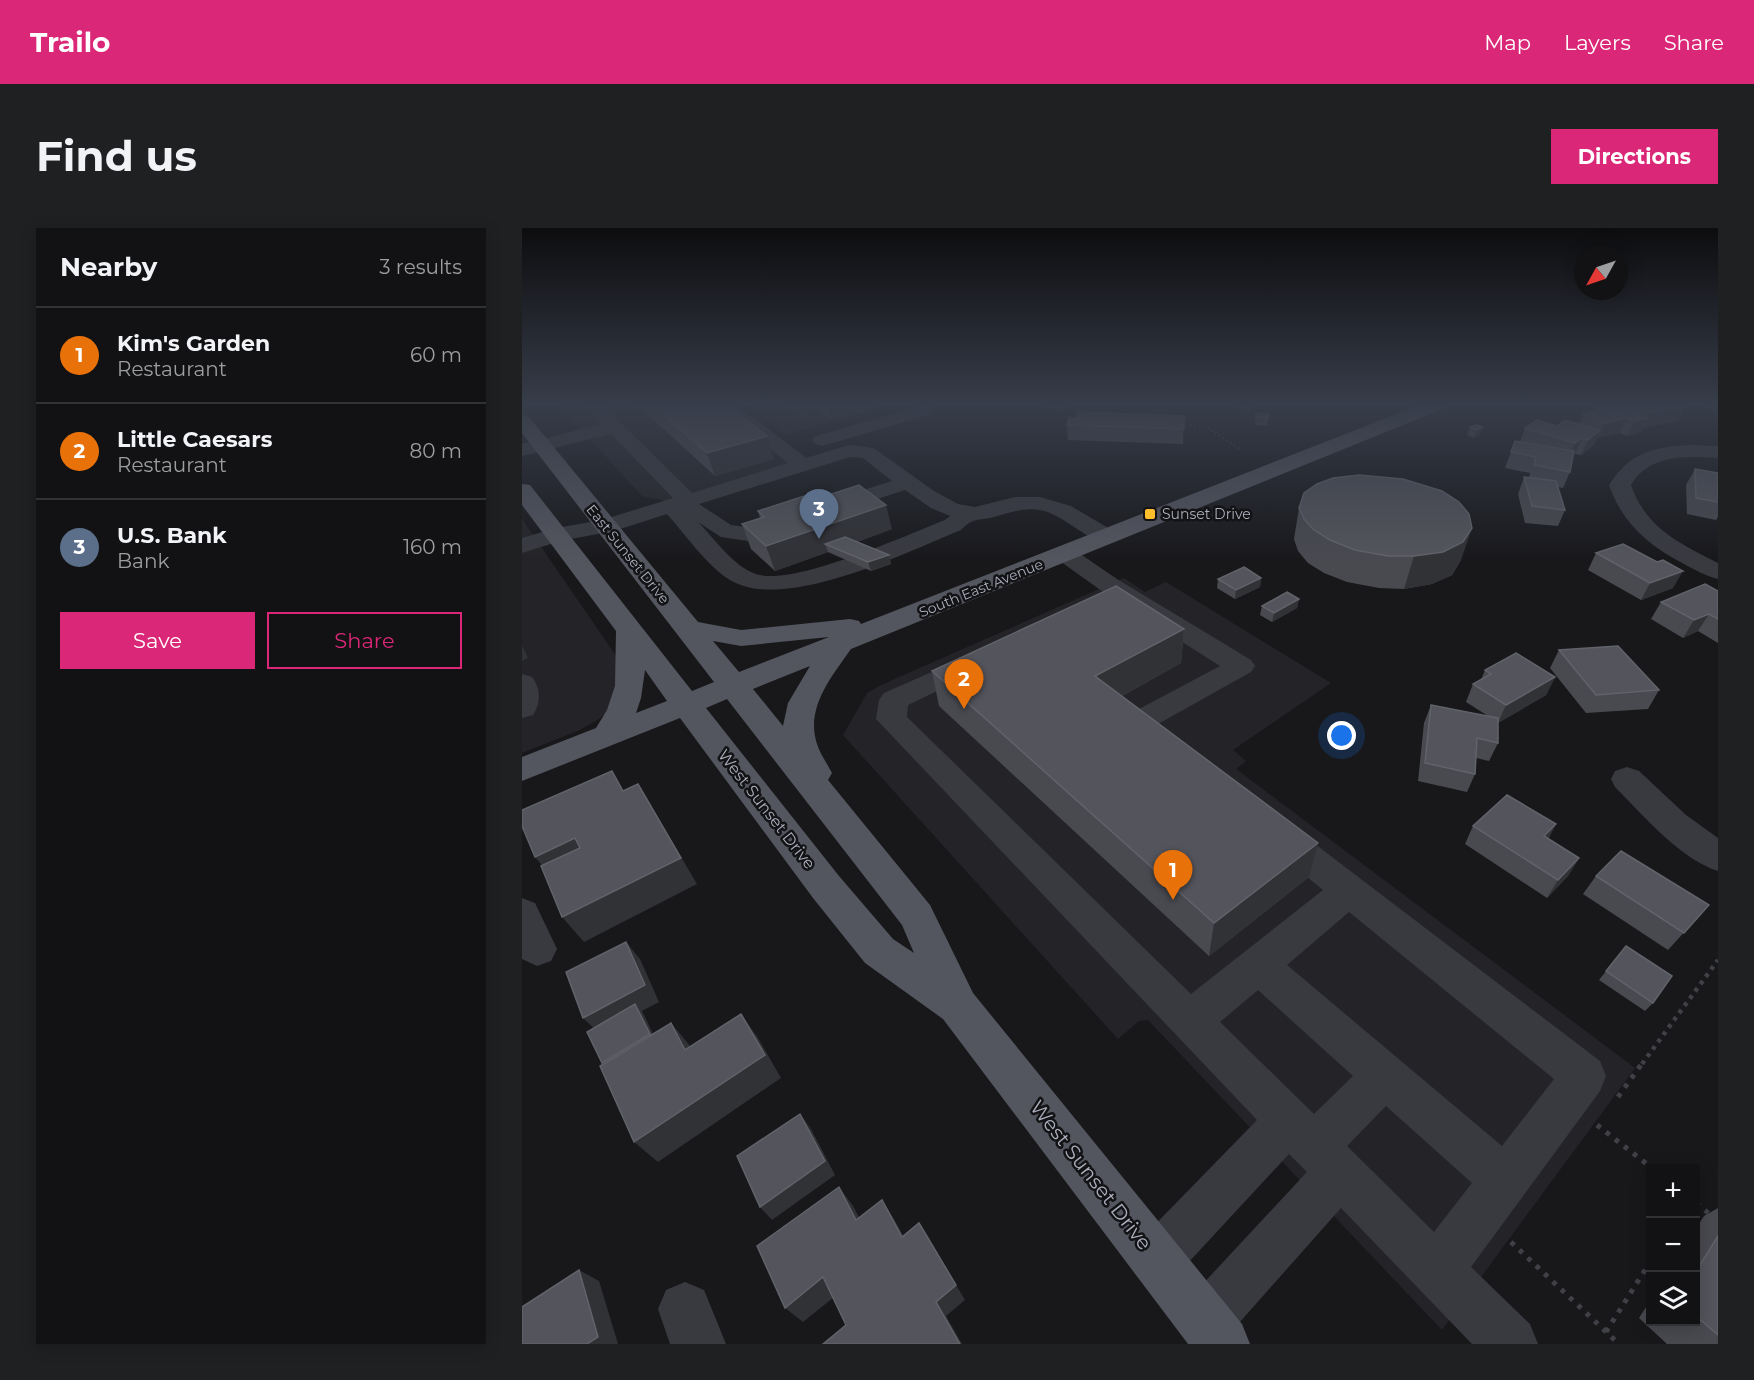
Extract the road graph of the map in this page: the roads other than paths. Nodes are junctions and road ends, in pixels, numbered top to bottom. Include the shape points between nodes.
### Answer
1 (540, 456) edge
2 (639, 456) edge
3 (791, 456) edge
4 (824, 456) edge
5 (832, 456) edge
6 (872, 456) edge
7 (1309, 456) edge
8 (1655, 456) edge
9 (826, 458) junction
10 (803, 465) junction
11 (910, 482) junction
12 (522, 490) edge
13 (710, 494) junction
14 (680, 503) junction
15 (965, 513) junction
16 (606, 526) junction
17 (751, 534) junction
18 (556, 536) junction
19 (1107, 537) junction
20 (522, 546) edge
21 (1065, 554) junction
22 (1718, 572) edge
23 (899, 621) junction
24 (689, 629) junction
25 (629, 631) junction
26 (840, 645) junction
27 (999, 651) edge
28 (522, 683) edge
29 (735, 686) junction
30 (686, 704) junction
31 (522, 708) edge
32 (607, 736) junction
33 (1193, 767) edge
34 (522, 770) edge
35 (1628, 778) dead end
36 (1248, 810) edge
37 (835, 813) junction
38 (1718, 857) edge
39 (1349, 890) junction
40 (522, 914) edge
41 (537, 949) dead end
42 (1258, 965) junction
43 (958, 1006) junction
44 (1190, 1021) junction
45 (1385, 1076) junction
46 (1315, 1146) junction
47 (1505, 1180) junction
48 (1157, 1259) junction
49 (1437, 1270) junction
50 (1214, 1333) edge
51 (1510, 1344) edge

1 - 16 main road, East Sunset Drive
2 - 14 street
3 - 10 street
4 - 9 street
5 - 9 street
6 - 11 street
7 - 19 main road, South East Avenue
8 - 22 street via 1625,474 1620,485 1627,507 1639,523 1683,554
9 - 10 street
10 - 13 street
11 - 15 street via 946,507
11 - 17 street
12 - 18 main road
13 - 14 street
13 - 17 street
14 - 15 street via 730,569 740,577 761,583 791,581 837,568 953,525
14 - 16 street
14 - 17 street via 701,513 726,534
15 - 19 street via 984,513 1024,502 1044,503 1061,508
16 - 18 street
16 - 24 main road, East Sunset Drive
18 - 20 street
18 - 25 main road
19 - 21 main road, South East Avenue
21 - 23 main road, South East Avenue
21 - 33 street via 1108,601 1241,666 1137,723
23 - 24 main road via 741,638
23 - 26 main road, South East Avenue
24 - 29 main road, East Sunset Drive
25 - 30 main road
25 - 32 main road via 632,675 621,716
26 - 29 main road, South East Avenue
26 - 37 main road via 811,686 802,705 800,729 801,742
27 - 44 street via 894,700 891,719
28 - 31 street
29 - 30 main road, South East Avenue
29 - 37 main road, West Sunset Drive
30 - 32 main road, South East Avenue
30 - 43 main road, West Sunset Drive via 879,951
32 - 34 main road, South East Avenue
35 - 38 street via 1674,824
36 - 39 street
37 - 43 main road, West Sunset Drive via 917,916
39 - 42 street
39 - 47 street via 1584,1076
40 - 41 street
42 - 44 street
42 - 45 street
43 - 48 main road, West Sunset Drive
44 - 46 street
45 - 46 street
45 - 47 street
46 - 48 street
46 - 49 street
46 - 50 street
47 - 49 street
48 - 50 main road, West Sunset Drive
49 - 51 street

